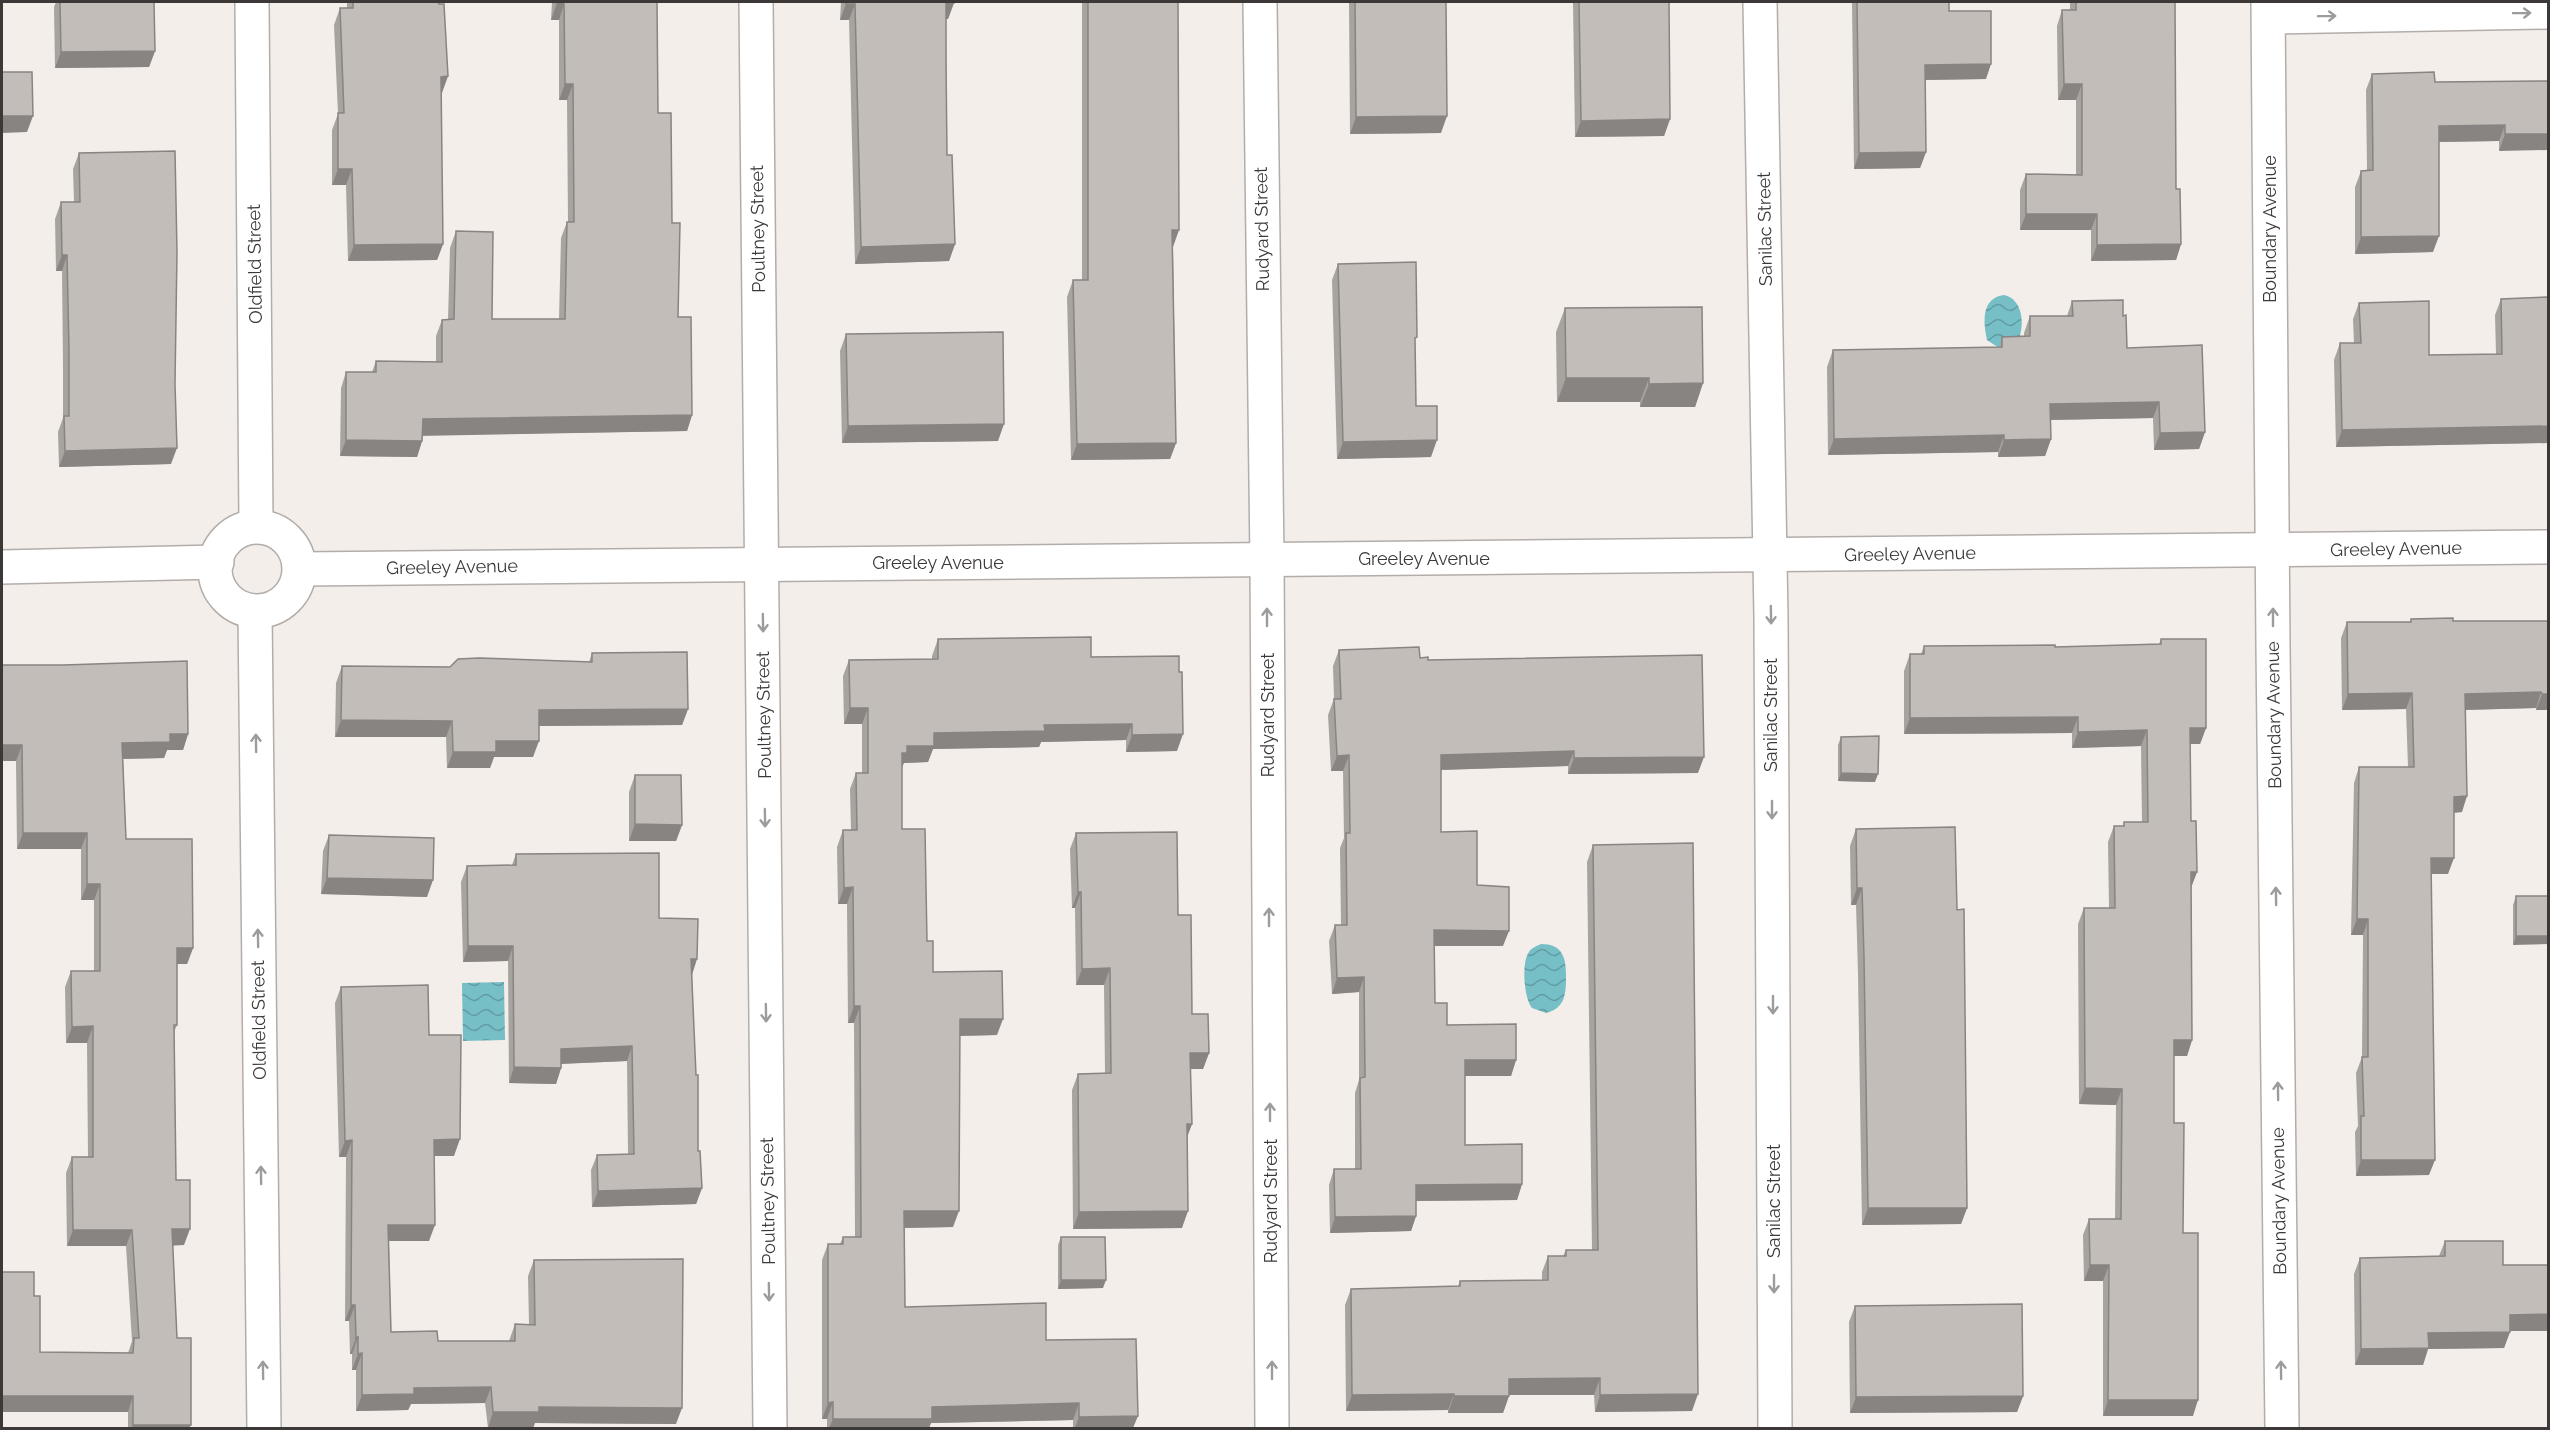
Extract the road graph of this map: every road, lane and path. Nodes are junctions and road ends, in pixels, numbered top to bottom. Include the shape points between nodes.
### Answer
1 (252, 2) edge
2 (756, 2) edge
3 (1260, 2) edge
4 (1760, 2) edge
5 (2268, 9) edge
6 (2548, 12) edge
7 (256, 525) junction
8 (2548, 547) edge
9 (2272, 550) junction
10 (1770, 556) junction
11 (1267, 561) junction
12 (217, 562) junction
13 (762, 564) junction
14 (2, 567) edge
15 (300, 569) junction
16 (255, 612) junction
17 (264, 1428) edge
18 (770, 1428) edge
19 (1272, 1428) edge
20 (1775, 1428) edge
21 (2282, 1428) edge

1 - 7 street, Oldfield Street
2 - 13 street, Poultney Street
3 - 11 street, Rudyard Street
4 - 10 street, Sanilac Street
5 -> 6 street
5 - 9 street, Boundary Avenue
7 - 12 street via 229,536 220,547
7 - 15 street via 276,531 292,543
8 - 9 street, Greeley Avenue
9 - 10 street, Greeley Avenue
21 -> 9 street, Boundary Avenue
10 - 11 street, Greeley Avenue
10 -> 20 street, Sanilac Street
11 - 13 street, Greeley Avenue
19 -> 11 street, Rudyard Street
12 - 14 street
12 - 16 street via 219,589 228,601
13 - 15 street, Greeley Avenue
13 -> 18 street, Poultney Street
15 - 16 street via 291,595 281,604
17 -> 16 street, Oldfield Street

